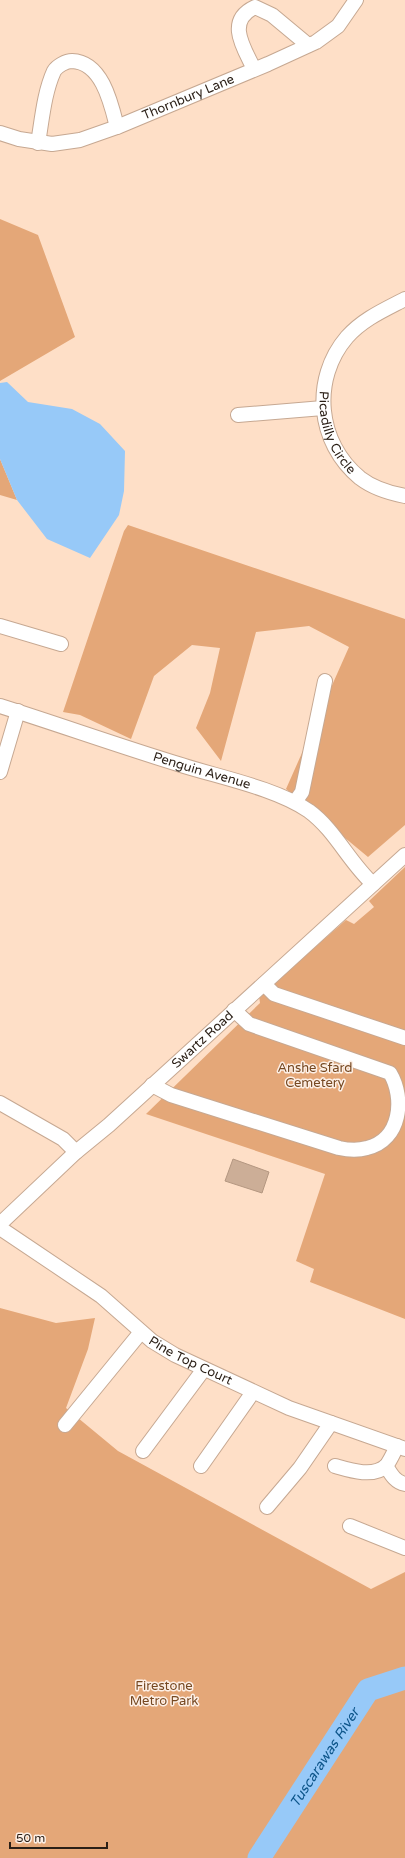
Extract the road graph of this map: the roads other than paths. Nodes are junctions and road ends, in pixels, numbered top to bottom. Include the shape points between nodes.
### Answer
1 (356, 0) edge
2 (308, 45) junction
3 (254, 69) junction
4 (117, 127) junction
5 (0, 133) edge
6 (38, 143) junction
7 (405, 299) edge
8 (323, 408) junction
9 (238, 415) dead end
10 (405, 496) edge
11 (0, 626) edge
12 (61, 644) dead end
13 (325, 681) dead end
14 (0, 706) edge
15 (18, 711) junction
16 (0, 772) edge
17 (295, 802) junction
18 (405, 855) edge
19 (373, 884) junction
20 (264, 984) junction
21 (234, 1010) junction
22 (405, 1038) edge
23 (152, 1085) junction
24 (0, 1103) edge
25 (76, 1152) junction
26 (0, 1224) edge
27 (0, 1228) edge
28 (141, 1332) junction
29 (204, 1369) junction
30 (253, 1392) junction
31 (332, 1423) junction
32 (65, 1425) dead end
33 (401, 1448) edge
34 (143, 1452) dead end
35 (201, 1466) dead end
36 (335, 1466) dead end
37 (386, 1466) junction
38 (405, 1484) edge
39 (267, 1507) dead end
40 (350, 1526) dead end
41 (405, 1548) edge

1 - 2 street, Thornbury Lane via 338,26
2 - 3 street, Thornbury Lane
2 - 3 street via 272,15 255,7 243,15 238,28
3 - 4 street, Thornbury Lane
4 - 6 street, Thornbury Lane via 66,143
4 - 6 street via 95,72 88,65 70,61 55,70 46,99
5 - 6 street, Thornbury Lane
7 - 8 street, Picadilly Circle via 363,322 340,346 325,381
8 - 9 street
8 - 10 street, Picadilly Circle via 333,444 349,468 373,486
11 - 12 street
13 - 17 street via 302,792
14 - 15 street, Penguin Avenue
15 - 16 street
15 - 17 street, Penguin Avenue
17 - 19 street, Penguin Avenue via 325,826
18 - 19 street, Swartz Road
19 - 20 street, Swartz Road
20 - 21 street, Swartz Road
20 - 22 street via 274,994
21 - 23 street, Swartz Road
21 - 23 street via 249,1024 390,1074 403,1090 404,1106 400,1123 381,1142 368,1148 351,1150 171,1095
23 - 25 street, Swartz Road
24 - 25 street via 63,1139
25 - 26 street, Swartz Road
27 - 28 street, Pine Top Court via 101,1296
28 - 29 street, Pine Top Court via 175,1355
28 - 32 street
29 - 30 street, Pine Top Court
29 - 34 street
30 - 31 street, Pine Top Court
30 - 35 street
31 - 33 street, Pine Top Court
31 - 39 street via 300,1468
33 - 37 street
36 - 37 street via 355,1472 375,1471
37 - 38 street via 393,1477
40 - 41 street

